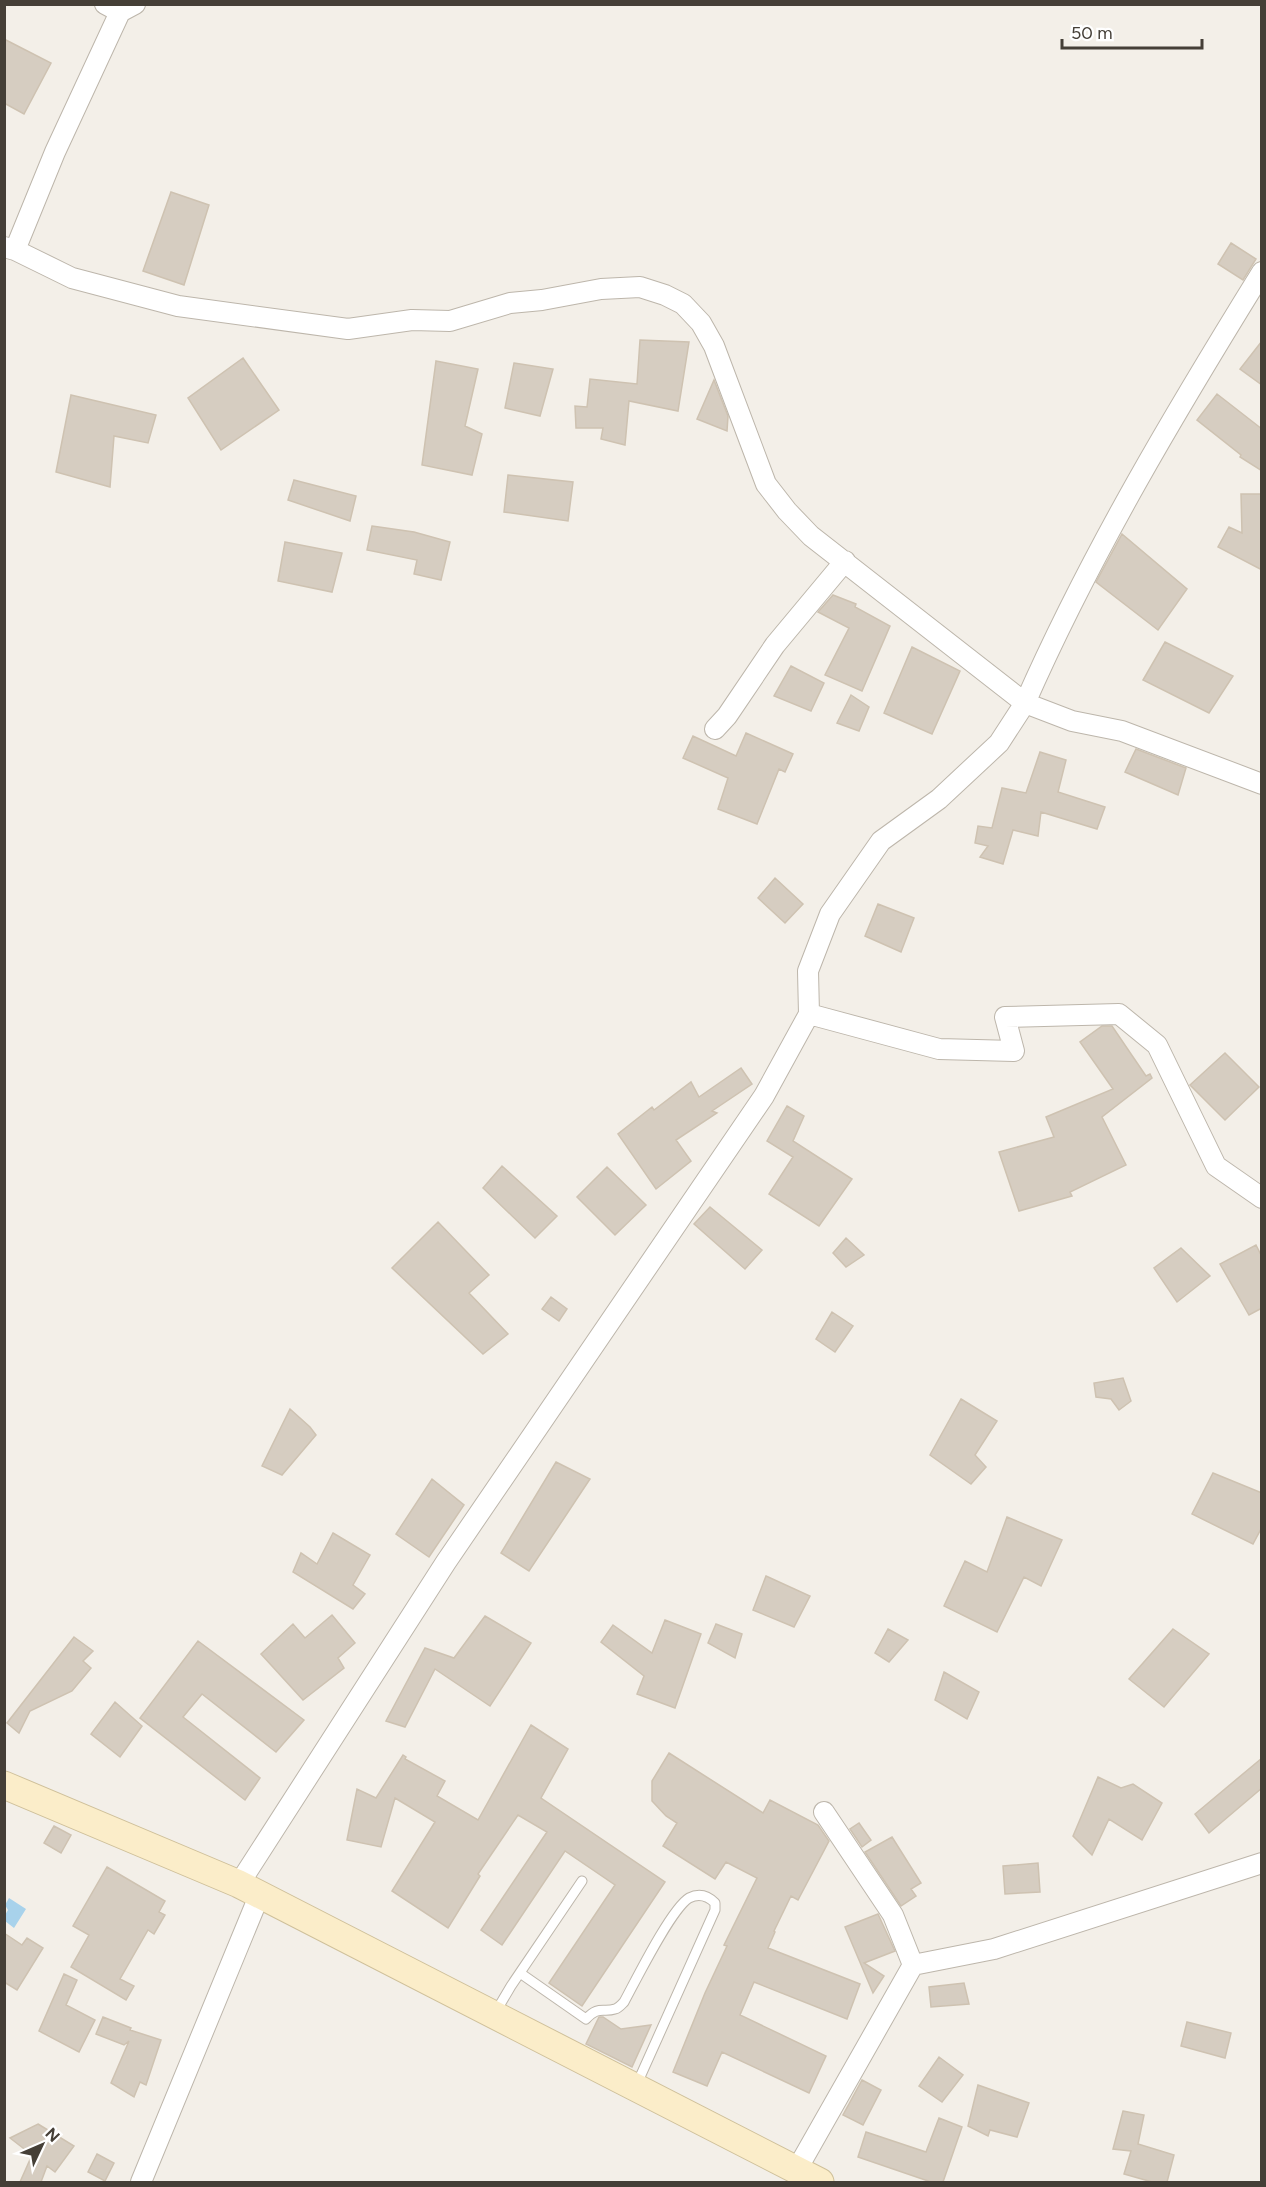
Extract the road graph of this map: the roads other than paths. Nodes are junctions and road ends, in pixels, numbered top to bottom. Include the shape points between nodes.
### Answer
1 (120, 7) edge
2 (10, 249) edge
3 (1262, 272) edge
4 (845, 561) junction
5 (1025, 703) junction
6 (715, 729) dead end
7 (1262, 784) edge
8 (809, 1014) junction
9 (1262, 1198) edge
10 (4, 1785) edge
11 (824, 1812) dead end
12 (1262, 1863) edge
13 (582, 1881) dead end
14 (249, 1890) junction
15 (913, 1965) junction
16 (520, 1973) junction
17 (494, 2015) junction
18 (635, 2088) junction
19 (808, 2177) edge
20 (141, 2182) edge

1 - 2 street
2 - 4 street via 72,278 178,306 348,329 412,320 450,321 510,303 601,289 640,288 665,295 683,304 701,323 714,346 766,484 811,536
3 - 5 street via 1187,393 1058,629
4 - 5 street
4 - 6 street via 775,645
5 - 7 street via 1072,721 1122,731
5 - 8 street via 999,742 939,799 881,841 830,914 808,971
8 - 9 street via 939,1049 1014,1051 1005,1017 1119,1014 1156,1045 1216,1166
8 - 14 street via 764,1096 446,1562
10 - 14 main road
11 - 15 street via 893,1915
12 - 15 street via 994,1949
13 - 16 lane
14 - 17 main road
14 - 20 street
15 - 19 street
16 - 17 lane
16 - 18 lane via 586,2019 602,2009 615,2009 624,2002 676,1910 690,1898 709,1897 715,1903 714,1910
17 - 18 main road
18 - 19 main road

